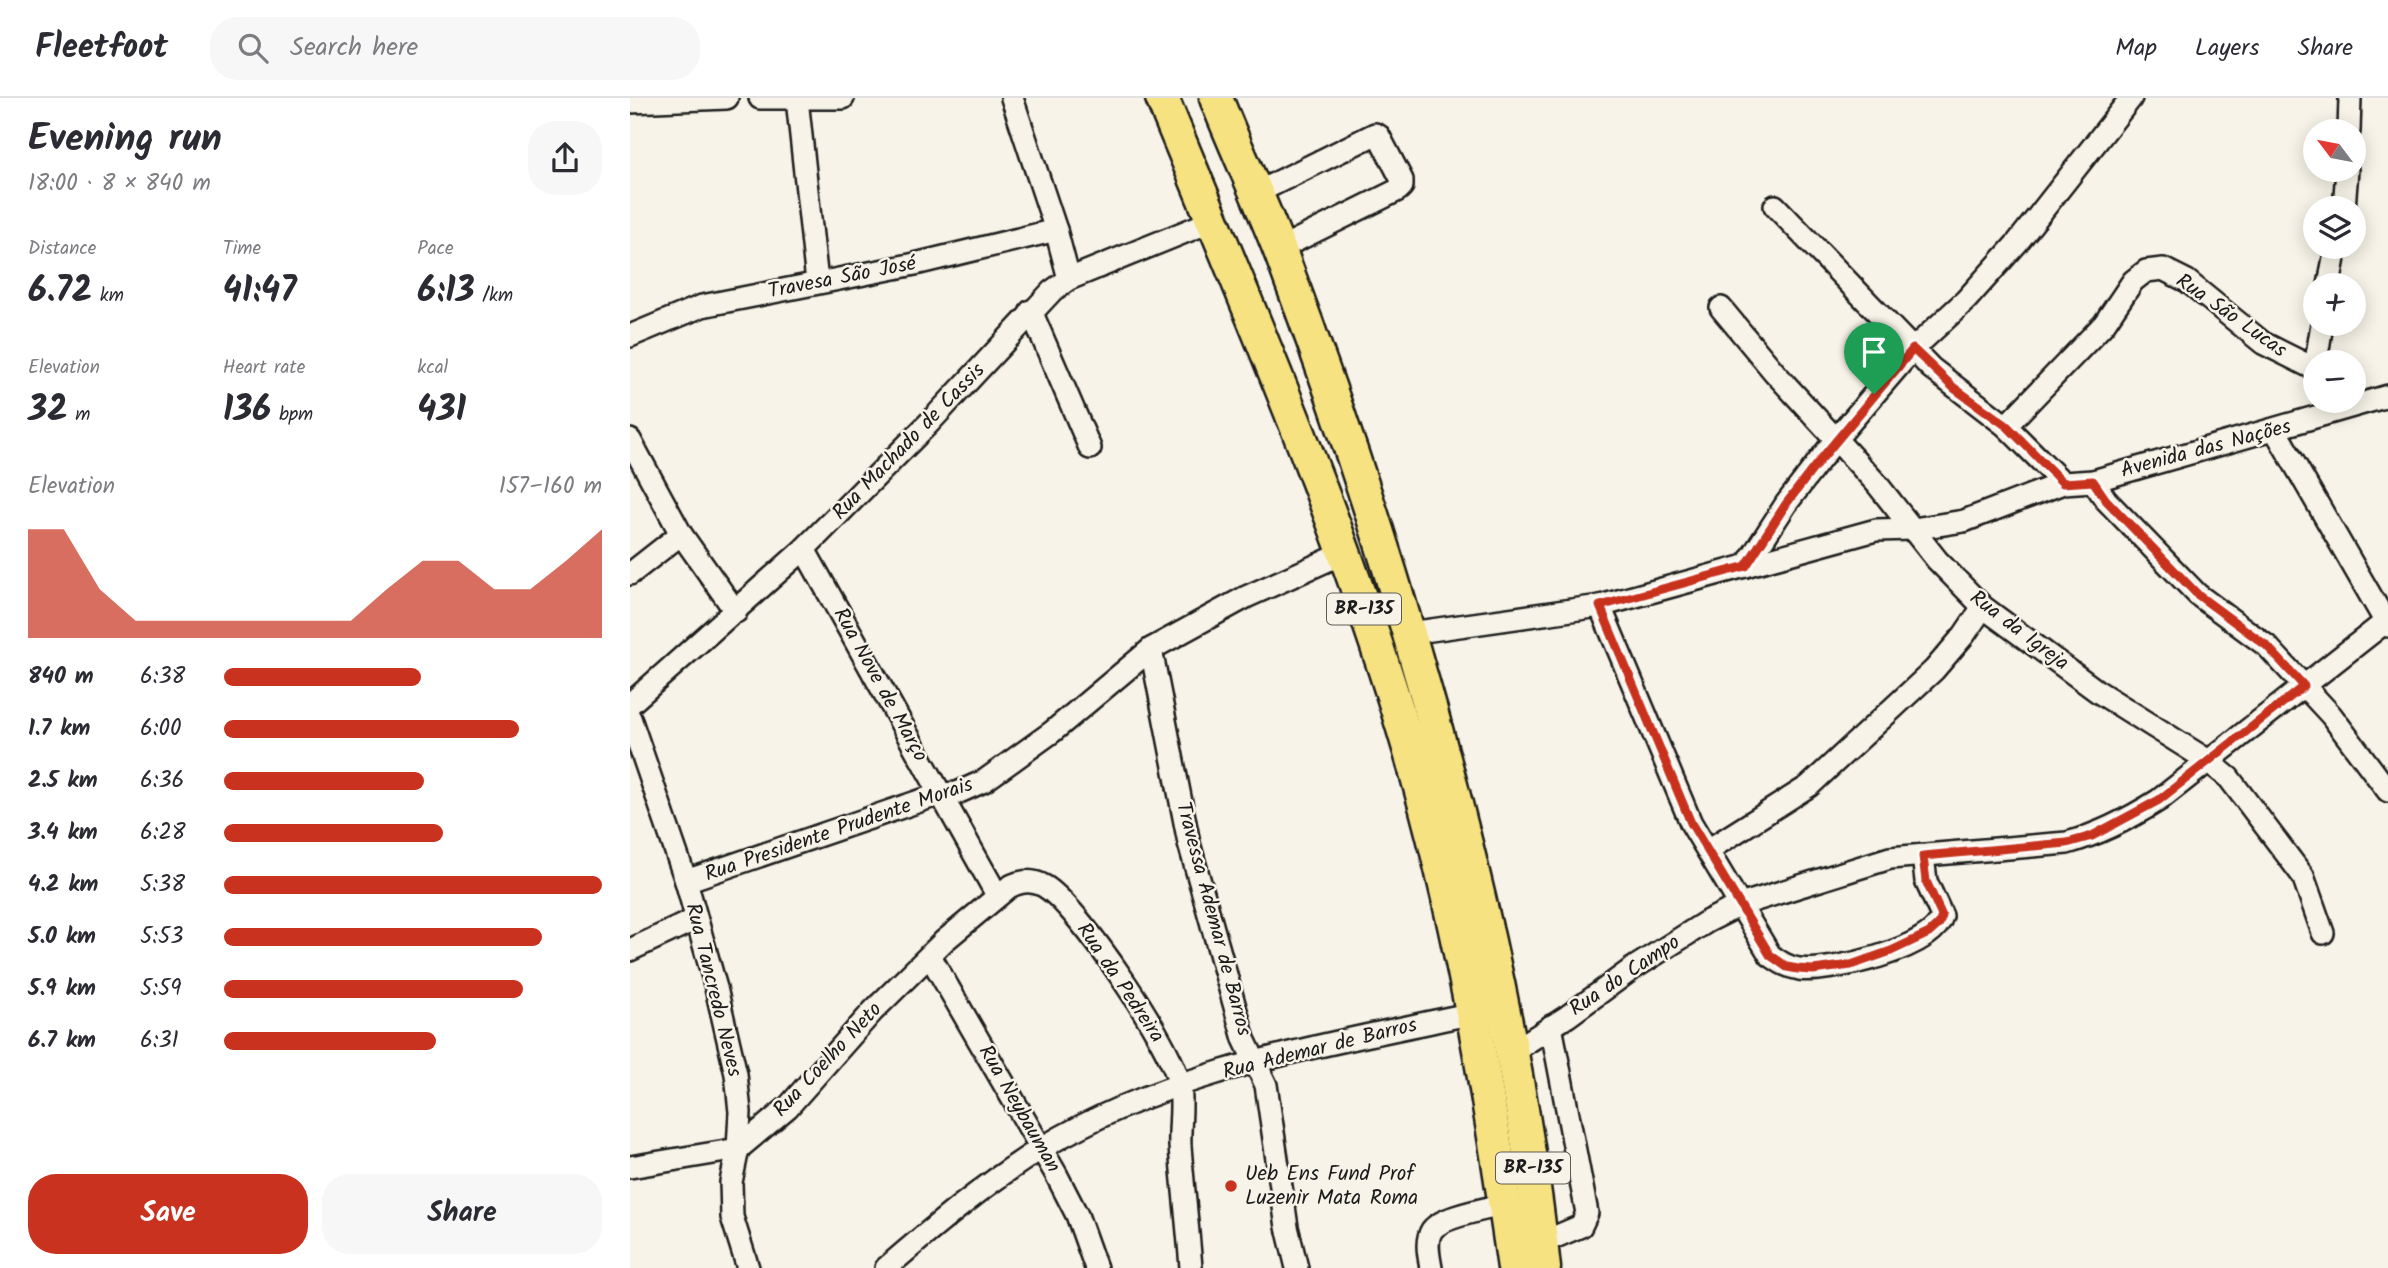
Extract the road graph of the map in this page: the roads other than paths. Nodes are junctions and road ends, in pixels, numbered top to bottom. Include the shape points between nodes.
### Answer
1 (727, 98) edge
2 (760, 98) edge
3 (843, 98) edge
4 (1012, 98) edge
5 (1162, 98) edge
6 (1216, 98) edge
7 (2131, 98) edge
8 (2350, 98) edge
9 (797, 99) edge
10 (630, 102) edge
11 (2349, 119) edge
12 (1256, 193) junction
13 (1776, 206) dead end
14 (1212, 221) junction
15 (1056, 230) junction
16 (1279, 249) junction
17 (1069, 279) junction
18 (817, 282) junction
19 (1721, 308) dead end
20 (1031, 312) junction
21 (630, 336) edge
22 (1913, 349) junction
23 (2303, 363) edge
24 (2388, 396) edge
25 (2366, 400) edge
26 (2314, 413) edge
27 (2007, 426) junction
28 (2275, 430) junction
29 (1836, 439) junction
30 (631, 446) edge
31 (1090, 448) dead end
32 (2093, 481) junction
33 (2063, 483) junction
34 (1913, 529) junction
35 (681, 534) junction
36 (804, 549) junction
37 (1344, 553) junction
38 (1746, 566) junction
39 (630, 574) edge
40 (1600, 606) junction
41 (1983, 607) junction
42 (736, 612) junction
43 (2386, 625) edge
44 (1410, 633) junction
45 (1151, 649) junction
46 (2304, 686) junction
47 (630, 704) edge
48 (630, 718) edge
49 (2207, 760) junction
50 (2388, 791) edge
51 (940, 793) junction
52 (1708, 850) junction
53 (1923, 856) junction
54 (687, 881) junction
55 (998, 895) junction
56 (1740, 905) junction
57 (696, 919) junction
58 (2323, 933) dead end
59 (630, 950) edge
60 (930, 956) junction
61 (1473, 1013) junction
62 (1551, 1026) junction
63 (1512, 1052) junction
64 (1256, 1060) junction
65 (1180, 1086) junction
66 (1042, 1148) junction
67 (738, 1149) junction
68 (630, 1167) edge
69 (1505, 1204) junction
70 (1542, 1255) edge
71 (908, 1261) edge
72 (748, 1268) edge
73 (886, 1268) edge
74 (1096, 1268) edge
75 (1191, 1268) edge
76 (1297, 1268) edge
77 (1431, 1268) edge
78 (1514, 1268) edge

1 - 10 street
2 - 9 street
3 - 9 street
4 - 15 street
5 - 14 highway, BR-135
6 - 12 highway, BR-135
7 - 22 street via 2017,243 1966,300
8 - 11 street
9 - 18 street
12 - 16 highway, BR-135
12 - 16 street via 1375,134 1402,180 1398,190
13 - 22 street
14 - 17 street, Rua Machado de Cassis
14 - 37 highway, BR-135
15 - 17 street
15 - 18 street, Travesa São José
16 - 44 highway, BR-135
17 - 20 street, Rua Machado de Cassis
18 - 21 street, Travesa São José via 702,306
19 - 29 street, Rua da Igreja
20 - 31 street
20 - 36 street, Rua Machado de Cassis
22 - 27 street via 1954,388
22 - 29 street
23 - 27 street, Rua São Lucas via 2263,343 2179,277 2163,269 2147,271 2133,281 2104,324
24 - 25 street, Avenida das Nações
26 - 28 street, Avenida das Nações
27 - 33 street
28 - 32 street, Avenida das Nações
28 - 43 street
29 - 34 street, Rua da Igreja
29 - 38 street
30 - 35 street
32 - 33 street, Avenida das Nações
32 - 46 street via 2198,595 2267,646
33 - 34 street, Avenida das Nações via 1964,521
34 - 38 street, Avenida das Nações via 1876,530
34 - 41 street, Rua da Igreja
35 - 39 street
35 - 42 street
36 - 42 street, Rua Machado de Cassis
36 - 51 street, Rua Nove de Março
37 - 45 street, Rua Presidente Prudente Morais via 1247,597
37 - 61 highway, BR-135 via 1433,835
38 - 40 street, Avenida das Nações
40 - 44 street, Avenida das Nações
40 - 52 street via 1691,823
41 - 49 street, Rua da Igreja via 2097,691
41 - 52 street via 1914,689 1809,786
42 - 47 street, Rua Machado de Cassis
43 - 46 street, Rua do Campo
44 - 63 highway, BR-135 via 1491,948
45 - 51 street, Rua Presidente Prudente Morais via 1052,732 984,781 957,793
45 - 64 street, Travessa Ademar de Barros via 1189,844 1241,1030
46 - 49 street, Rua do Campo
46 - 50 street
48 - 54 street, Rua Tancredo Neves
49 - 53 street, Rua do Campo via 2159,800 2092,836 2067,843
49 - 58 street, Rua da Igreja via 2240,791 2303,876
51 - 54 street, Rua Presidente Prudente Morais
51 - 55 street, Rua Nove de Março
52 - 56 street
53 - 56 street, Rua do Campo via 1890,858
53 - 56 street via 1926,881 1942,916 1939,924 1918,939 1851,965 1813,970 1787,967 1764,947
54 - 57 street, Rua Tancredo Neves
55 - 60 street, Rua Coelho Neto
55 - 65 street, Rua da Pedreira via 1017,882 1032,882 1065,901 1147,1015
56 - 62 street, Rua do Campo via 1632,968
57 - 59 street
57 - 67 street, Rua Tancredo Neves via 736,1074
60 - 66 street, Rua Neybauman
60 - 67 street, Rua Coelho Neto via 873,1011 788,1107
61 - 64 street, Rua Ademar de Barros
61 - 69 highway, BR-135
62 - 63 street, Rua do Campo
62 - 70 street via 1587,1213 1581,1226
63 - 70 highway, BR-135
64 - 65 street, Rua Ademar de Barros
64 - 76 street, Travessa Ademar de Barros via 1266,1085
65 - 66 street, Rua Ademar de Barros via 1106,1115
65 - 75 street, Rua da Pedreira via 1180,1146
66 - 71 street, Rua Ademar de Barros
66 - 74 street, Rua Neybauman via 1077,1215
67 - 68 street
67 - 72 street, Rua Tancredo Neves via 731,1182 733,1217
69 - 77 street via 1442,1221 1427,1243
69 - 78 highway, BR-135
71 - 73 street, Rua Ademar de Barros

